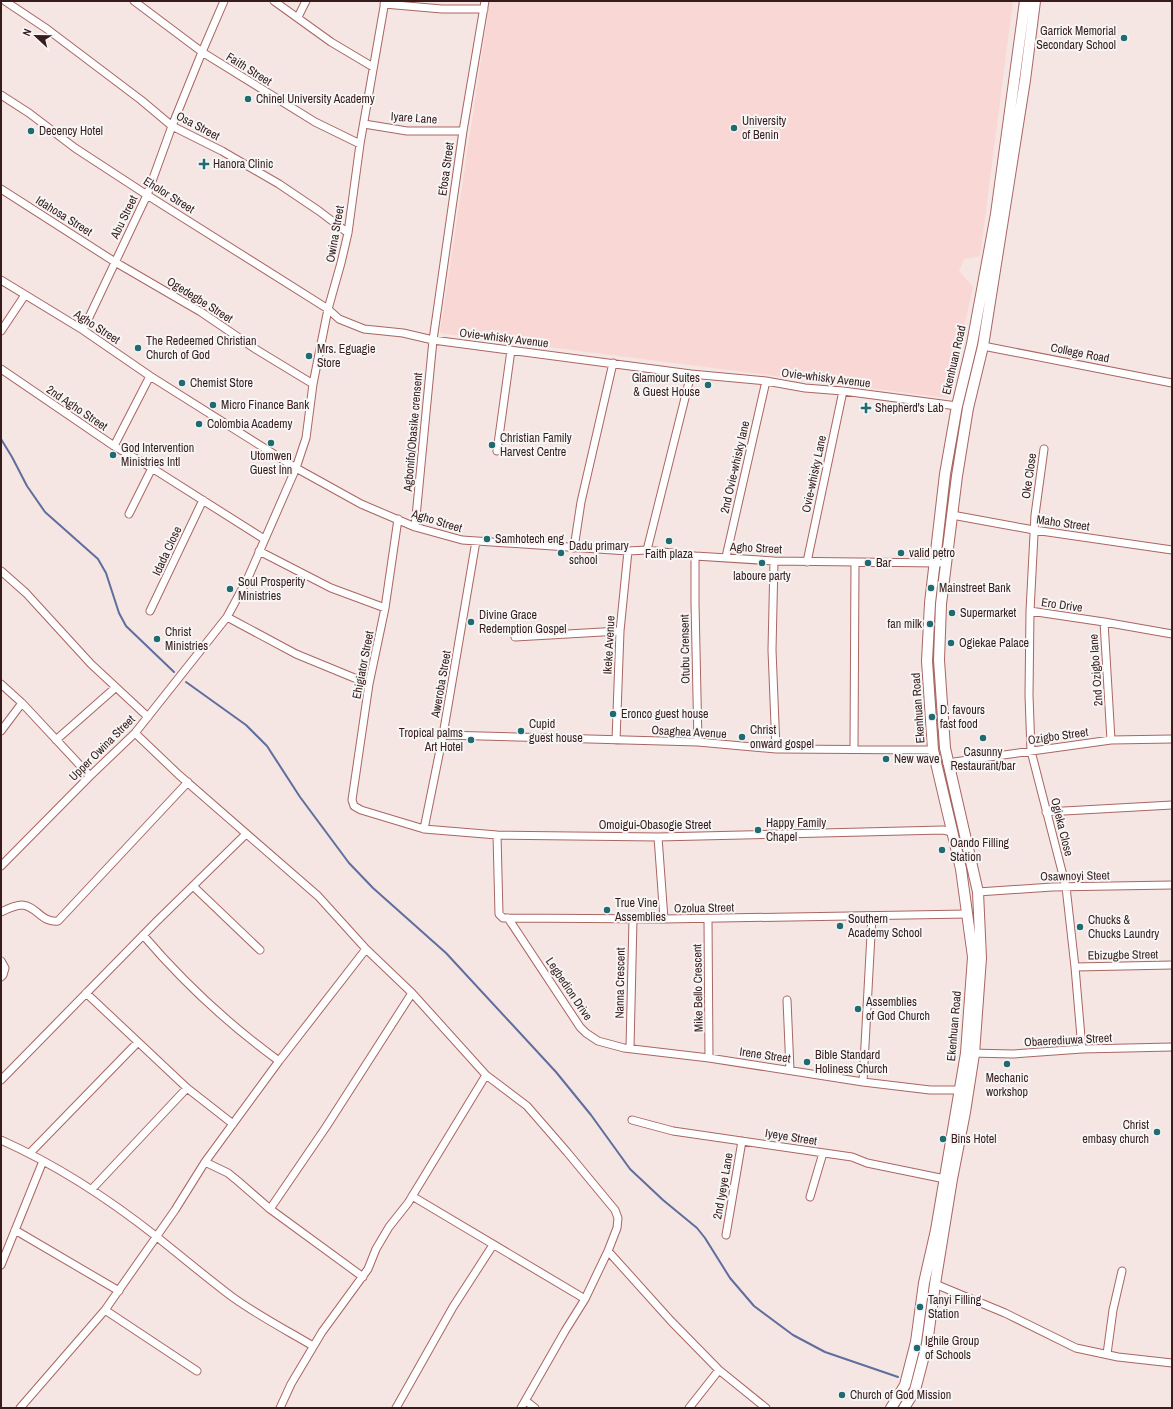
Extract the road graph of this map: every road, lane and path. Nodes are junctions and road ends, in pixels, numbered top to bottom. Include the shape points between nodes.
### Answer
1 (5, 1) edge
2 (134, 1) edge
3 (224, 1) edge
4 (274, 1) edge
5 (306, 1) edge
6 (485, 1) edge
7 (1025, 1) edge
8 (1035, 1) edge
9 (385, 2) edge
10 (484, 9) junction
11 (298, 17) junction
12 (202, 52) junction
13 (373, 67) junction
14 (1, 95) edge
15 (364, 124) junction
16 (172, 126) junction
17 (463, 131) junction
18 (360, 144) junction
19 (1, 189) edge
20 (147, 195) junction
21 (348, 234) junction
22 (115, 262) junction
23 (1, 280) edge
24 (25, 295) junction
25 (328, 309) junction
26 (83, 330) junction
27 (1, 331) edge
28 (433, 340) junction
29 (983, 346) junction
30 (511, 350) junction
31 (613, 363) junction
32 (1, 369) edge
33 (691, 374) junction
34 (150, 376) junction
35 (766, 381) junction
36 (1172, 383) edge
37 (313, 384) junction
38 (843, 391) junction
39 (957, 406) junction
40 (114, 446) junction
41 (1044, 449) dead end
42 (497, 451) dead end
43 (152, 468) junction
44 (296, 468) junction
45 (203, 500) junction
46 (129, 514) dead end
47 (952, 515) junction
48 (398, 519) junction
49 (416, 527) junction
50 (1034, 530) junction
51 (264, 539) junction
52 (476, 541) junction
53 (574, 548) junction
54 (646, 550) junction
55 (1172, 550) edge
56 (259, 551) junction
57 (628, 551) junction
58 (695, 556) junction
59 (726, 557) junction
60 (774, 561) junction
61 (807, 562) junction
62 (855, 562) junction
63 (934, 563) junction
64 (945, 564) junction
65 (1, 570) edge
66 (385, 608) junction
67 (1030, 611) junction
68 (150, 612) dead end
69 (227, 617) junction
70 (1104, 622) junction
71 (620, 631) junction
72 (1172, 634) edge
73 (515, 637) dead end
74 (1, 684) edge
75 (369, 684) junction
76 (115, 688) junction
77 (22, 703) junction
78 (148, 717) junction
79 (1, 731) edge
80 (135, 733) junction
81 (443, 735) junction
82 (1172, 739) edge
83 (56, 740) junction
84 (616, 740) junction
85 (1111, 740) junction
86 (698, 742) junction
87 (776, 749) junction
88 (854, 749) junction
89 (933, 750) junction
90 (1031, 751) junction
91 (947, 763) junction
92 (90, 776) junction
93 (188, 782) junction
94 (1172, 805) edge
95 (361, 810) joint
96 (1046, 812) junction
97 (424, 829) junction
98 (952, 832) junction
99 (246, 834) junction
100 (497, 835) junction
101 (658, 837) junction
102 (1, 866) edge
103 (193, 886) junction
104 (1172, 886) edge
105 (1066, 887) junction
106 (978, 892) junction
107 (1, 912) edge
108 (967, 914) junction
109 (872, 916) junction
110 (508, 918) junction
111 (708, 918) junction
112 (633, 919) junction
113 (664, 919) junction
114 (143, 935) junction
115 (366, 949) junction
116 (260, 950) dead end
117 (1, 962) edge
118 (1172, 965) edge
119 (1075, 967) junction
120 (1, 977) edge
121 (86, 993) junction
122 (412, 993) junction
123 (787, 1000) dead end
124 (138, 1042) junction
125 (1172, 1047) edge
126 (630, 1048) junction
127 (1082, 1049) junction
128 (970, 1053) junction
129 (709, 1058) junction
130 (279, 1061) junction
131 (790, 1070) junction
132 (486, 1075) junction
133 (1, 1080) edge
134 (863, 1082) junction
135 (187, 1088) junction
136 (964, 1090) junction
137 (632, 1120) dead end
138 (233, 1124) junction
139 (1, 1140) edge
140 (742, 1141) junction
141 (30, 1153) junction
142 (823, 1153) junction
143 (43, 1161) junction
144 (205, 1162) junction
145 (945, 1179) junction
146 (92, 1189) junction
147 (412, 1196) junction
148 (810, 1197) dead end
149 (270, 1209) junction
150 (15, 1230) junction
151 (726, 1234) dead end
152 (156, 1236) junction
153 (493, 1245) junction
154 (608, 1251) junction
155 (1, 1265) edge
156 (1122, 1271) dead end
157 (363, 1276) junction
158 (935, 1284) junction
159 (119, 1291) junction
160 (585, 1300) junction
161 (106, 1310) junction
162 (313, 1346) junction
163 (1107, 1354) junction
164 (1172, 1363) edge
165 (719, 1370) junction
166 (197, 1371) dead end
167 (526, 1401) junction
168 (20, 1408) edge
169 (280, 1408) edge
170 (396, 1408) edge
171 (522, 1408) edge
172 (535, 1408) edge
173 (689, 1408) edge
174 (766, 1408) edge
175 (891, 1408) edge
176 (905, 1408) edge

1 - 16 street, Osa Street via 47,29
2 - 12 street, Faith Street
3 - 12 street, Abu Street
4 - 11 street
5 - 11 street
6 - 10 street, Efosa Street
7 - 39 main road, Ekenhuan Road via 996,214 972,344
8 - 29 main road, Ekenhuan Road
9 - 10 street via 442,10
9 - 13 street, Owina Street
10 - 17 street, Efosa Street
11 - 13 street via 331,42
12 - 16 street, Abu Street
12 - 18 street, Faith Street via 315,122
13 - 15 street, Owina Street
14 - 20 street, Eholor Street
15 - 17 street, Iyare Lane via 407,131
15 - 18 street, Owina Street
16 - 20 street, Abu Street
16 - 21 street, Osa Street via 279,184
17 - 28 street, Efosa Street
18 - 21 street, Owina Street
19 - 22 street, Idahosa Street
20 - 22 street, Abu Street
20 - 25 street, Eholor Street
21 - 25 street, Owina Street
22 - 26 street, Abu Street
22 - 37 street, Ogedegbe Street via 202,312
23 - 24 street, Agho Street
24 - 26 street, Agho Street
24 - 27 street
25 - 28 street, Eholor Street via 339,319 364,329 403,333
25 - 37 street, Owina Street
26 - 34 street, Agho Street
28 - 30 street, Ovie-whisky Avenue
28 - 49 street, Agbonifo/Obasike crensent
29 - 36 street, College Road
29 - 47 main road, Ekenhuan Road via 968,408
30 - 31 street, Ovie-whisky Avenue
30 - 42 street
31 - 33 street, Ovie-whisky Avenue
31 - 53 street via 581,502
32 - 40 street, 2nd Agho Street
33 - 35 street, Ovie-whisky Avenue
33 - 54 street
34 - 40 street
34 - 44 street, Agho Street
35 - 38 street, Ovie-whisky Avenue
35 - 59 street, 2nd Ovie-whisky lane
37 - 44 street, Owina Street via 306,438
38 - 39 street, Ovie-whisky Avenue
38 - 61 street, Ovie-whisky Lane
39 - 63 main road, Ekenhuan Road via 945,474
40 - 43 street, 2nd Agho Street
41 - 50 street, Oke Close
43 - 45 street, 2nd Agho Street
43 - 46 street
44 - 48 street, Agho Street via 361,504
44 - 51 street, Upper Owina Street
45 - 51 street, 2nd Agho Street
45 - 68 street, Idada Close
47 - 50 street, Maho Street
47 - 64 main road, Ekenhuan Road
48 - 49 street, Agho Street
48 - 66 street, Ehigiator Street
49 - 52 street, Agho Street via 462,540
50 - 55 street, Maho Street
50 - 67 street, Ero Drive
51 - 56 street, Upper Owina Street
52 - 53 street, Agho Street
52 - 81 street, Aweroba Street
53 - 57 street, Agho Street
54 - 57 street, Agho Street
54 - 58 street, Agho Street
56 - 66 street via 331,588
56 - 69 street, Upper Owina Street
57 - 71 street, Ikeke Avenue
58 - 59 street, Agho Street
58 - 86 street, Otubu Crensent
59 - 60 street, Agho Street
60 - 61 street, Agho Street
60 - 87 street via 772,650
61 - 62 street, Agho Street
62 - 63 street, Agho Street
62 - 88 street
63 - 64 street, Agho Street
63 - 89 main road, Ekenhuan Road via 927,661
64 - 91 main road, Ekenhuan Road via 939,660
65 - 76 street
66 - 75 street, Ehigiator Street
67 - 70 street, Ero Drive
67 - 90 street, Ogieka Close
69 - 75 street via 296,654
69 - 78 street, Upper Owina Street
70 - 72 street, Ero Drive
70 - 85 street, 2nd Ozigbo lane
71 - 73 street
71 - 84 street, Ikeke Avenue
74 - 77 street
75 - 95 street, Ehigiator Street via 352,800 354,806
76 - 78 street
76 - 83 street
77 - 79 street
77 - 83 street
78 - 80 street, Upper Owina Street
80 - 92 street, Upper Owina Street
80 - 93 street
81 - 84 street, Osaghea Avenue
81 - 97 street, Aweroba Street
82 - 85 street, Ozigbo Street
83 - 92 street
84 - 86 street, Osaghea Avenue
85 - 90 street, Ozigbo Street
86 - 87 street, Osaghea Avenue
87 - 88 street, Osaghea Avenue
88 - 89 street, Osaghea Avenue
89 - 98 main road, Ekenhuan Road
90 - 91 street, Ozigbo Street
90 - 96 street, Ogieka Close
91 - 106 main road, Ekenhuan Road
92 - 102 street, Upper Owina Street
93 - 99 street
93 - 107 street via 58,921 51,922 22,905
94 - 96 street
95 - 97 street, Omoigui-Obasogie Street
96 - 105 street, Ogieka Close
97 - 100 street, Omoigui-Obasogie Street
98 - 101 street, Omoigui-Obasogie Street via 942,830
98 - 108 main road, Ekenhuan Road
99 - 103 street
99 - 115 street via 318,896
100 - 101 street, Omoigui-Obasogie Street
100 - 110 street via 499,914 503,918
101 - 113 street
103 - 114 street
103 - 116 street
104 - 105 street, Osawnoyi Steet
105 - 106 street, Osawnoyi Steet
105 - 119 street, Ogieka Close
106 - 128 main road, Ekenhuan Road via 981,958
108 - 109 street, Ozolua Street
108 - 128 main road, Ekenhuan Road via 973,957
109 - 111 street, Ozolua Street
109 - 134 street
110 - 112 street, Ozolua Street
110 - 126 street, Legbedion Drive via 580,1027 598,1041
111 - 113 street, Ozolua Street
111 - 129 street, Mike Bello Crescent
112 - 113 street, Ozolua Street
112 - 126 street, Nanna Crescent
114 - 121 street
114 - 130 street via 169,966 206,1001 247,1038
115 - 122 street
115 - 130 street
117 - 120 street via 5,968
118 - 119 street, Ebizugbe Street
119 - 127 street, Ogieka Close
121 - 124 street
121 - 133 street
122 - 132 street
122 - 149 street
123 - 131 street
124 - 135 street
124 - 141 street
125 - 127 street, Obaerediuwa Street
126 - 129 street, Irene Street
127 - 128 street, Obaerediuwa Street via 1013,1054
128 - 136 main road, Ekenhuan Road
129 - 131 street, Irene Street
130 - 138 street
131 - 134 street, Irene Street
132 - 147 street
132 - 154 street via 527,1106 615,1210 618,1218
134 - 136 street, Irene Street via 930,1090
135 - 138 street
135 - 146 street
136 - 145 main road, Ekenhuan Road
136 - 158 main road, Ekenhuan Road
137 - 140 street, Iyeye Street via 673,1131
138 - 144 street
139 - 141 street
140 - 142 street, Iyeye Street
140 - 151 street, 2nd Iyeye Lane
141 - 143 street
142 - 145 street, Iyeye Street via 852,1157 867,1163
142 - 148 street
143 - 146 street
143 - 150 street
144 - 149 street via 228,1173
144 - 152 street
145 - 175 main road, Ekenhuan Road via 924,1283 916,1342 905,1386
146 - 152 street
147 - 153 street
147 - 157 street via 389,1227
149 - 157 street
150 - 155 street
150 - 159 street
152 - 159 street
152 - 162 street via 230,1296
153 - 160 street
153 - 170 street via 453,1307
154 - 160 street
154 - 165 street via 670,1321
156 - 163 street
157 - 162 street
158 - 163 street via 1005,1313 1076,1348
158 - 176 main road, Ekenhuan Road via 927,1344 915,1390
159 - 161 street
160 - 167 street via 565,1330
161 - 166 street
161 - 168 street
162 - 169 street
163 - 164 street
165 - 173 street
165 - 174 street
167 - 171 street
167 - 172 street

